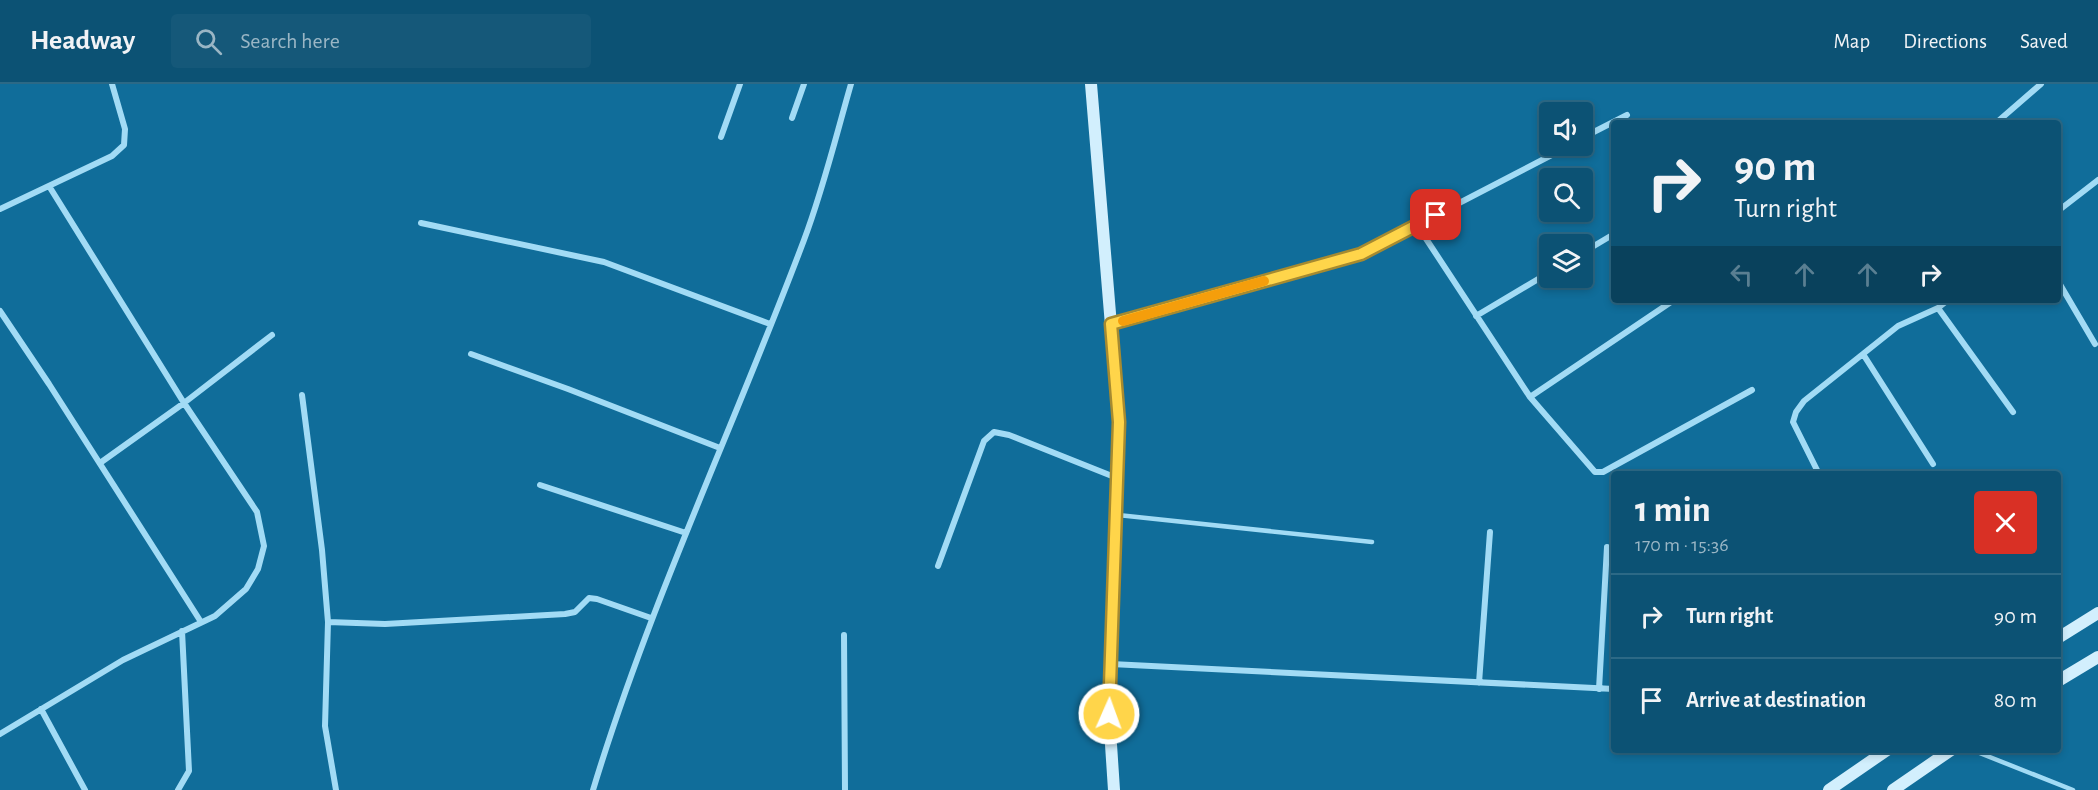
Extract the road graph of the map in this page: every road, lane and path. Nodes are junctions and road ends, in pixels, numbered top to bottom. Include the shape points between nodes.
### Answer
1 (112, 84) edge
2 (740, 84) edge
3 (804, 84) edge
4 (851, 84) edge
5 (1090, 84) edge
6 (2042, 84) edge
7 (1627, 115) dead end
8 (792, 118) dead end
9 (1617, 120) edge
10 (2000, 120) edge
11 (1611, 123) edge
12 (1593, 132) edge
13 (721, 137) dead end
14 (1550, 156) edge
15 (2098, 180) edge
16 (49, 186) junction
17 (0, 209) edge
18 (2061, 209) edge
19 (422, 223) dead end
20 (1417, 225) junction
21 (1611, 236) edge
22 (1593, 246) edge
23 (1539, 279) edge
24 (2061, 286) edge
25 (1670, 303) edge
26 (1944, 303) edge
27 (1938, 308) junction
28 (0, 311) edge
29 (1476, 316) junction
30 (770, 324) junction
31 (1111, 324) junction
32 (272, 335) dead end
33 (2095, 344) dead end
34 (471, 354) dead end
35 (1863, 354) junction
36 (1752, 390) dead end
37 (302, 395) dead end
38 (1530, 397) junction
39 (184, 403) junction
40 (2013, 412) dead end
41 (720, 448) junction
42 (100, 463) junction
43 (1933, 464) dead end
44 (1818, 471) edge
45 (1117, 478) junction
46 (540, 485) dead end
47 (1116, 515) junction
48 (1490, 532) dead end
49 (686, 533) junction
50 (1371, 542) dead end
51 (1607, 547) dead end
52 (938, 566) dead end
53 (2098, 613) edge
54 (651, 618) junction
55 (201, 622) junction
56 (328, 622) junction
57 (182, 631) junction
58 (844, 636) dead end
59 (2061, 636) edge
60 (2098, 657) edge
61 (1110, 664) junction
62 (2061, 679) edge
63 (1479, 683) junction
64 (1599, 689) junction
65 (1611, 689) edge
66 (41, 709) junction
67 (0, 734) edge
68 (1883, 753) edge
69 (1947, 753) edge
70 (1980, 753) edge
71 (85, 790) edge
72 (178, 790) edge
73 (336, 790) edge
74 (593, 790) edge
75 (845, 790) edge
76 (1114, 790) edge
77 (1829, 790) edge
78 (1893, 790) edge
79 (2073, 790) edge

1 - 16 street via 125,129 124,145 112,156
2 - 13 street
3 - 8 street
4 - 30 street via 805,238
5 - 31 street
6 - 10 street
7 - 9 street
11 - 12 street
14 - 20 street
15 - 18 street
16 - 17 street
16 - 39 street
19 - 30 street via 604,262
20 - 29 street
20 - 31 street via 1361,254
21 - 22 street
23 - 29 street
24 - 33 street
25 - 38 street
26 - 27 street
27 - 35 street via 1898,326
27 - 40 street
28 - 42 street
29 - 38 street
30 - 41 street
31 - 45 street via 1119,422
32 - 39 street
34 - 41 street
35 - 43 street
35 - 44 street via 1804,401 1796,412 1793,422
36 - 38 street via 1603,472 1590,468
37 - 56 street
39 - 42 street
39 - 55 street via 256,512 264,546 258,569 246,590 215,616
41 - 49 street
42 - 55 street
45 - 47 street
45 - 52 street via 994,432 984,441
46 - 49 street
47 - 50 lane
47 - 61 street
48 - 63 street
49 - 54 street
51 - 64 street
53 - 59 street
54 - 56 street via 589,598 575,612 565,614 386,624
54 - 74 street
55 - 57 street
56 - 73 street via 325,726
57 - 66 street via 123,660
57 - 72 street via 189,771
58 - 75 street
60 - 62 street
61 - 63 street
61 - 76 street
63 - 64 street
64 - 65 street
66 - 67 street
66 - 71 street
68 - 77 street
69 - 78 street
70 - 79 lane

